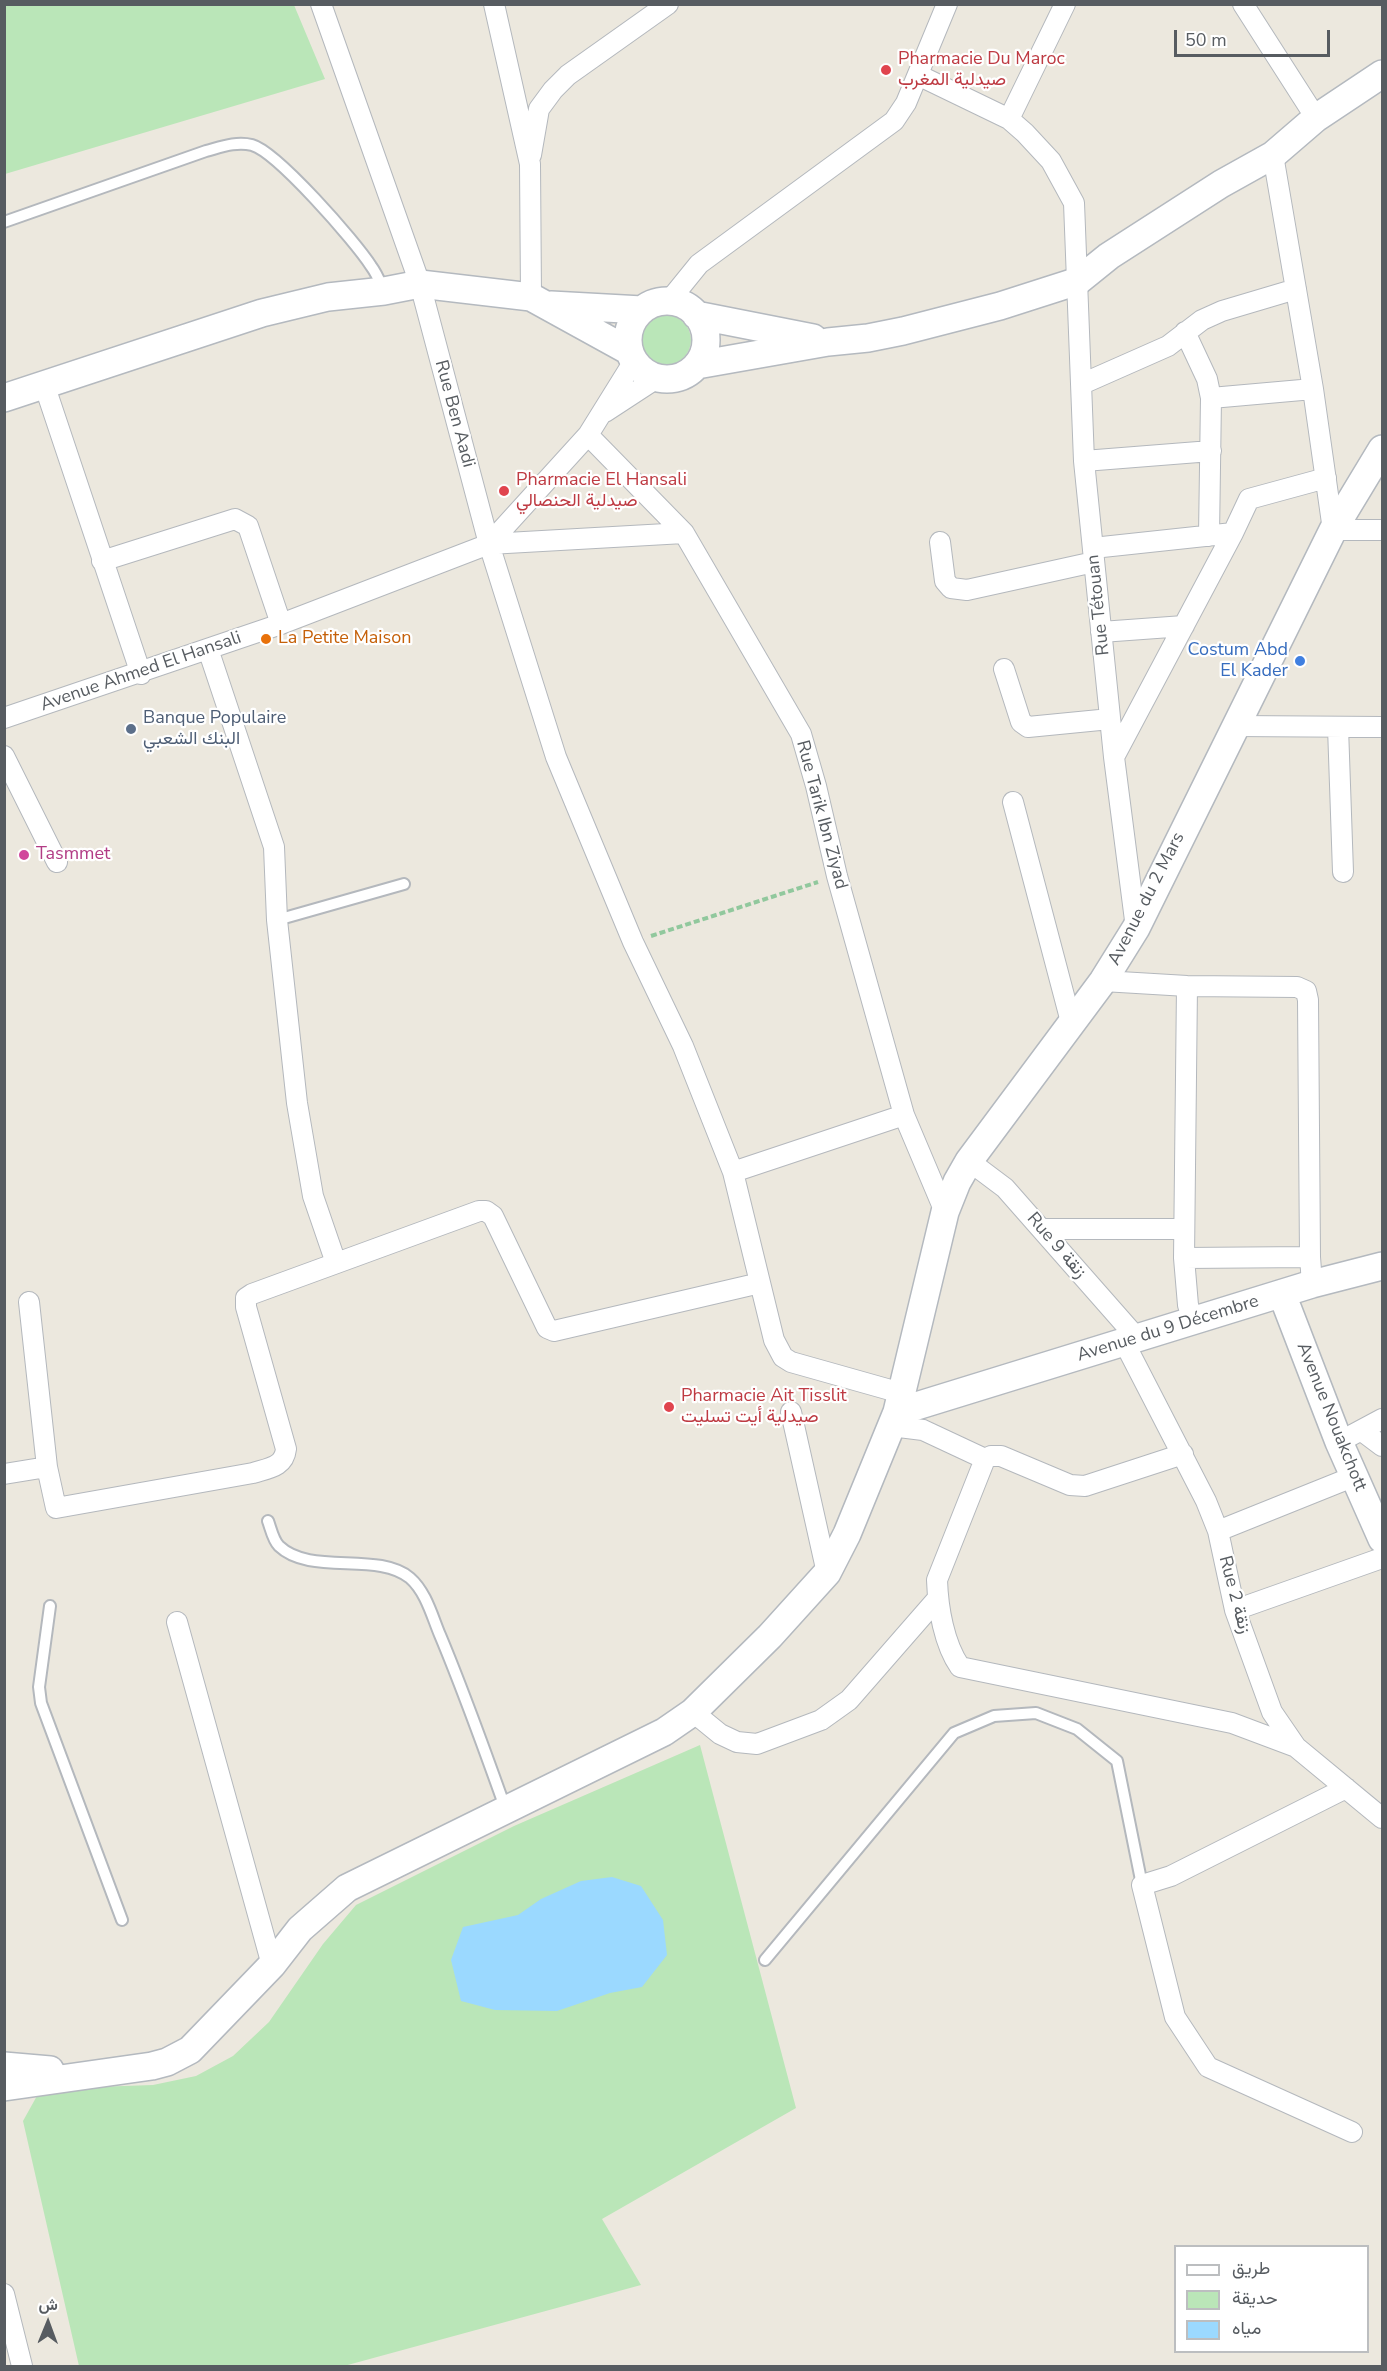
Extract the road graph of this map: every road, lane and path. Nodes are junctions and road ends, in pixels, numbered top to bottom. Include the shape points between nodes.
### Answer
1 (321, 4) edge
2 (494, 4) edge
3 (668, 4) edge
4 (946, 4) edge
5 (1065, 4) edge
6 (1243, 4) edge
7 (1383, 74) edge
8 (918, 75) junction
9 (1316, 118) junction
10 (1010, 119) junction
11 (1273, 155) junction
12 (530, 164) junction
13 (4, 222) edge
14 (1078, 281) junction
15 (420, 284) junction
16 (1296, 289) junction
17 (384, 291) junction
18 (536, 301) junction
19 (669, 301) junction
20 (642, 310) junction
21 (696, 315) junction
22 (1185, 332) junction
23 (828, 342) junction
24 (631, 356) junction
25 (697, 365) junction
26 (657, 378) junction
27 (44, 384) junction
28 (1082, 384) junction
29 (1313, 389) junction
30 (4, 398) edge
31 (1211, 398) junction
32 (600, 415) junction
33 (588, 435) junction
34 (1383, 449) edge
35 (1210, 451) junction
36 (1084, 461) junction
37 (1326, 478) junction
38 (1333, 530) junction
39 (1383, 530) edge
40 (684, 533) junction
41 (1233, 533) junction
42 (1209, 536) junction
43 (940, 542) dead end
44 (489, 544) junction
45 (1093, 555) junction
46 (102, 561) junction
47 (281, 624) junction
48 (1184, 626) junction
49 (1101, 633) junction
50 (208, 649) junction
51 (1004, 669) dead end
52 (141, 674) junction
53 (4, 718) edge
54 (1110, 719) junction
55 (1235, 726) junction
56 (1338, 727) junction
57 (1383, 727) edge
58 (4, 756) edge
59 (1114, 757) junction
60 (1013, 802) dead end
61 (57, 862) dead end
62 (1343, 872) dead end
63 (837, 876) junction
64 (404, 884) dead end
65 (278, 920) junction
66 (1136, 928) junction
67 (633, 942) junction
68 (1103, 981) junction
69 (1187, 986) junction
70 (1071, 1022) junction
71 (904, 1115) junction
72 (969, 1161) junction
73 (733, 1172) junction
74 (945, 1212) junction
75 (1043, 1229) junction
76 (1184, 1230) junction
77 (1310, 1257) junction
78 (1184, 1258) junction
79 (336, 1263) junction
80 (1383, 1266) edge
81 (760, 1283) junction
82 (1312, 1284) junction
83 (1282, 1294) junction
84 (29, 1302) dead end
85 (1193, 1321) junction
86 (1130, 1340) junction
87 (898, 1405) junction
88 (791, 1412) dead end
89 (1383, 1419) edge
90 (1351, 1437) junction
91 (1383, 1446) edge
92 (1183, 1454) junction
93 (985, 1459) junction
94 (47, 1467) junction
95 (4, 1474) edge
96 (1355, 1476) junction
97 (268, 1521) dead end
98 (1218, 1531) junction
99 (1383, 1539) edge
100 (1383, 1558) edge
101 (827, 1573) junction
102 (938, 1598) junction
103 (50, 1606) dead end
104 (1235, 1610) junction
105 (177, 1622) dead end
106 (693, 1712) junction
107 (1296, 1747) junction
108 (1346, 1788) junction
109 (506, 1810) junction
110 (1383, 1818) edge
111 (1142, 1885) junction
112 (122, 1920) dead end
113 (765, 1960) dead end
114 (272, 1965) junction
115 (4, 2066) edge
116 (90, 2074) junction
117 (4, 2087) edge
118 (1352, 2132) dead end
119 (4, 2294) edge
120 (10, 2338) edge
121 (22, 2367) edge

1 - 15 street, Rue Ben Aadi
2 - 12 street
3 - 12 street via 568,75 553,90 539,110
4 - 8 street
5 - 10 street
6 - 9 street
7 - 9 street
8 - 10 street, Rue Tétouan
8 - 19 street via 894,120 699,264
9 - 11 street
10 - 14 street, Rue Tétouan via 1051,161 1074,202
11 - 14 street via 1109,256
11 - 16 street
12 - 18 street
13 - 17 lane via 206,151 232,144 253,145 290,173 313,197 370,263
14 - 23 street via 952,320 868,338
14 - 28 street, Rue Tétouan
15 - 17 street
15 - 18 street
15 - 44 street, Rue Ben Aadi
16 - 22 street via 1222,311
16 - 29 street
17 - 27 street via 328,297 262,313
18 - 20 street
18 - 24 street
19 - 20 street
19 - 21 street
20 - 24 street via 629,328
21 - 23 street
21 - 25 street via 705,334
22 - 28 street via 1168,346
22 - 31 street via 1207,379
23 - 25 street
24 - 26 street via 644,372
24 - 32 street, Avenue Ahmed El Hansali
25 - 26 street via 672,379
26 - 32 street
27 - 30 street
27 - 46 street
28 - 36 street, Rue Tétouan
29 - 31 street
29 - 37 street
31 - 35 street
32 - 33 street, Avenue Ahmed El Hansali
33 - 40 street, Rue Tarik Ibn Ziyad
33 - 44 street, Avenue Ahmed El Hansali
34 - 38 street, Avenue du 2 Mars
35 - 36 street
35 - 42 street
36 - 45 street, Rue Tétouan
37 - 38 street
37 - 41 street via 1249,499
38 - 39 street
38 - 55 street, Avenue du 2 Mars
40 - 44 street
40 - 63 street, Rue Tarik Ibn Ziyad via 801,734
41 - 42 street
41 - 48 street
42 - 45 street
43 - 45 street via 945,581 951,588 967,590
44 - 47 street, Avenue Ahmed El Hansali
44 - 67 street, Rue Ben Aadi via 556,757
45 - 49 street, Rue Tétouan
46 - 47 street via 235,519 242,521 248,526
46 - 52 street
47 - 50 street, Avenue Ahmed El Hansali
48 - 49 street
48 - 59 street
49 - 54 street, Rue Tétouan
50 - 52 street, Avenue Ahmed El Hansali
50 - 65 street via 274,847
51 - 54 street via 1021,722 1028,727
52 - 53 street, Avenue Ahmed El Hansali
54 - 59 street, Rue Tétouan
55 - 56 street
55 - 66 street, Avenue du 2 Mars
56 - 57 street
56 - 62 street
58 - 61 street
59 - 66 street, Rue Tétouan
60 - 70 street
63 - 67 path
63 - 71 street, Rue Tarik Ibn Ziyad
64 - 65 lane
65 - 79 street via 299,1114 313,1196
66 - 68 street, Avenue du 2 Mars
67 - 73 street, Rue Ben Aadi via 683,1046
68 - 69 street
68 - 70 street, Avenue du 2 Mars
69 - 76 street
69 - 77 street via 1297,987 1306,992
70 - 72 street, Avenue du 2 Mars
71 - 73 street
71 - 74 street, Rue Tarik Ibn Ziyad
72 - 74 street, Avenue du 2 Mars
72 - 75 street, Rue 9 زنقة via 1005,1188
73 - 81 street, Rue Ben Aadi
74 - 87 street, Avenue du 2 Mars
75 - 76 street
75 - 86 street, Rue 9 زنقة
76 - 78 street
77 - 78 street
77 - 82 street
78 - 85 street
79 - 81 street via 486,1211 493,1216 547,1328 554,1331
79 - 94 street via 246,1298 286,1449 278,1466 56,1508
80 - 82 street, Avenue du 9 Décembre
81 - 87 street, Rue Ben Aadi via 774,1340 783,1357
82 - 83 street, Avenue du 9 Décembre
83 - 85 street, Avenue du 9 Décembre
83 - 90 street, Avenue Nouakchott
84 - 94 street
85 - 86 street, Avenue du 9 Décembre
86 - 87 street, Avenue du 9 Décembre via 955,1395
86 - 92 street, Rue 2 زنقة
87 - 93 street via 922,1430
87 - 101 street, Avenue du 2 Mars via 847,1534
88 - 101 street
89 - 90 street
90 - 91 street
90 - 96 street, Avenue Nouakchott
92 - 93 street via 1085,1486 1070,1485 1001,1456
92 - 98 street, Rue 2 زنقة
93 - 102 street via 940,1569
94 - 95 street
96 - 98 street
96 - 99 street, Avenue Nouakchott
97 - 109 lane via 277,1544 287,1552 322,1561 387,1569 410,1578 421,1590
98 - 104 street, Rue 2 زنقة
100 - 104 street
101 - 106 street, Avenue du 2 Mars
102 - 106 street via 849,1700 821,1720 757,1744 737,1742 720,1734
102 - 107 street via 952,1657 960,1668 1232,1723
103 - 112 lane via 39,1687 41,1703
104 - 107 street, Rue 2 زنقة via 1272,1712
105 - 114 street
106 - 109 street, Avenue du 2 Mars via 664,1732
107 - 108 street, Rue 2 زنقة
108 - 110 street, Rue 2 زنقة
108 - 111 street via 1171,1876
109 - 114 street, Avenue du 2 Mars via 347,1888 300,1929
111 - 113 lane via 1117,1761 1077,1729 1036,1713 994,1716 954,1733
111 - 118 street via 1175,2017 1208,2067
114 - 116 street, Avenue du 2 Mars via 190,2050 152,2066
115 - 116 street
116 - 117 street
119 - 120 street
120 - 121 street

